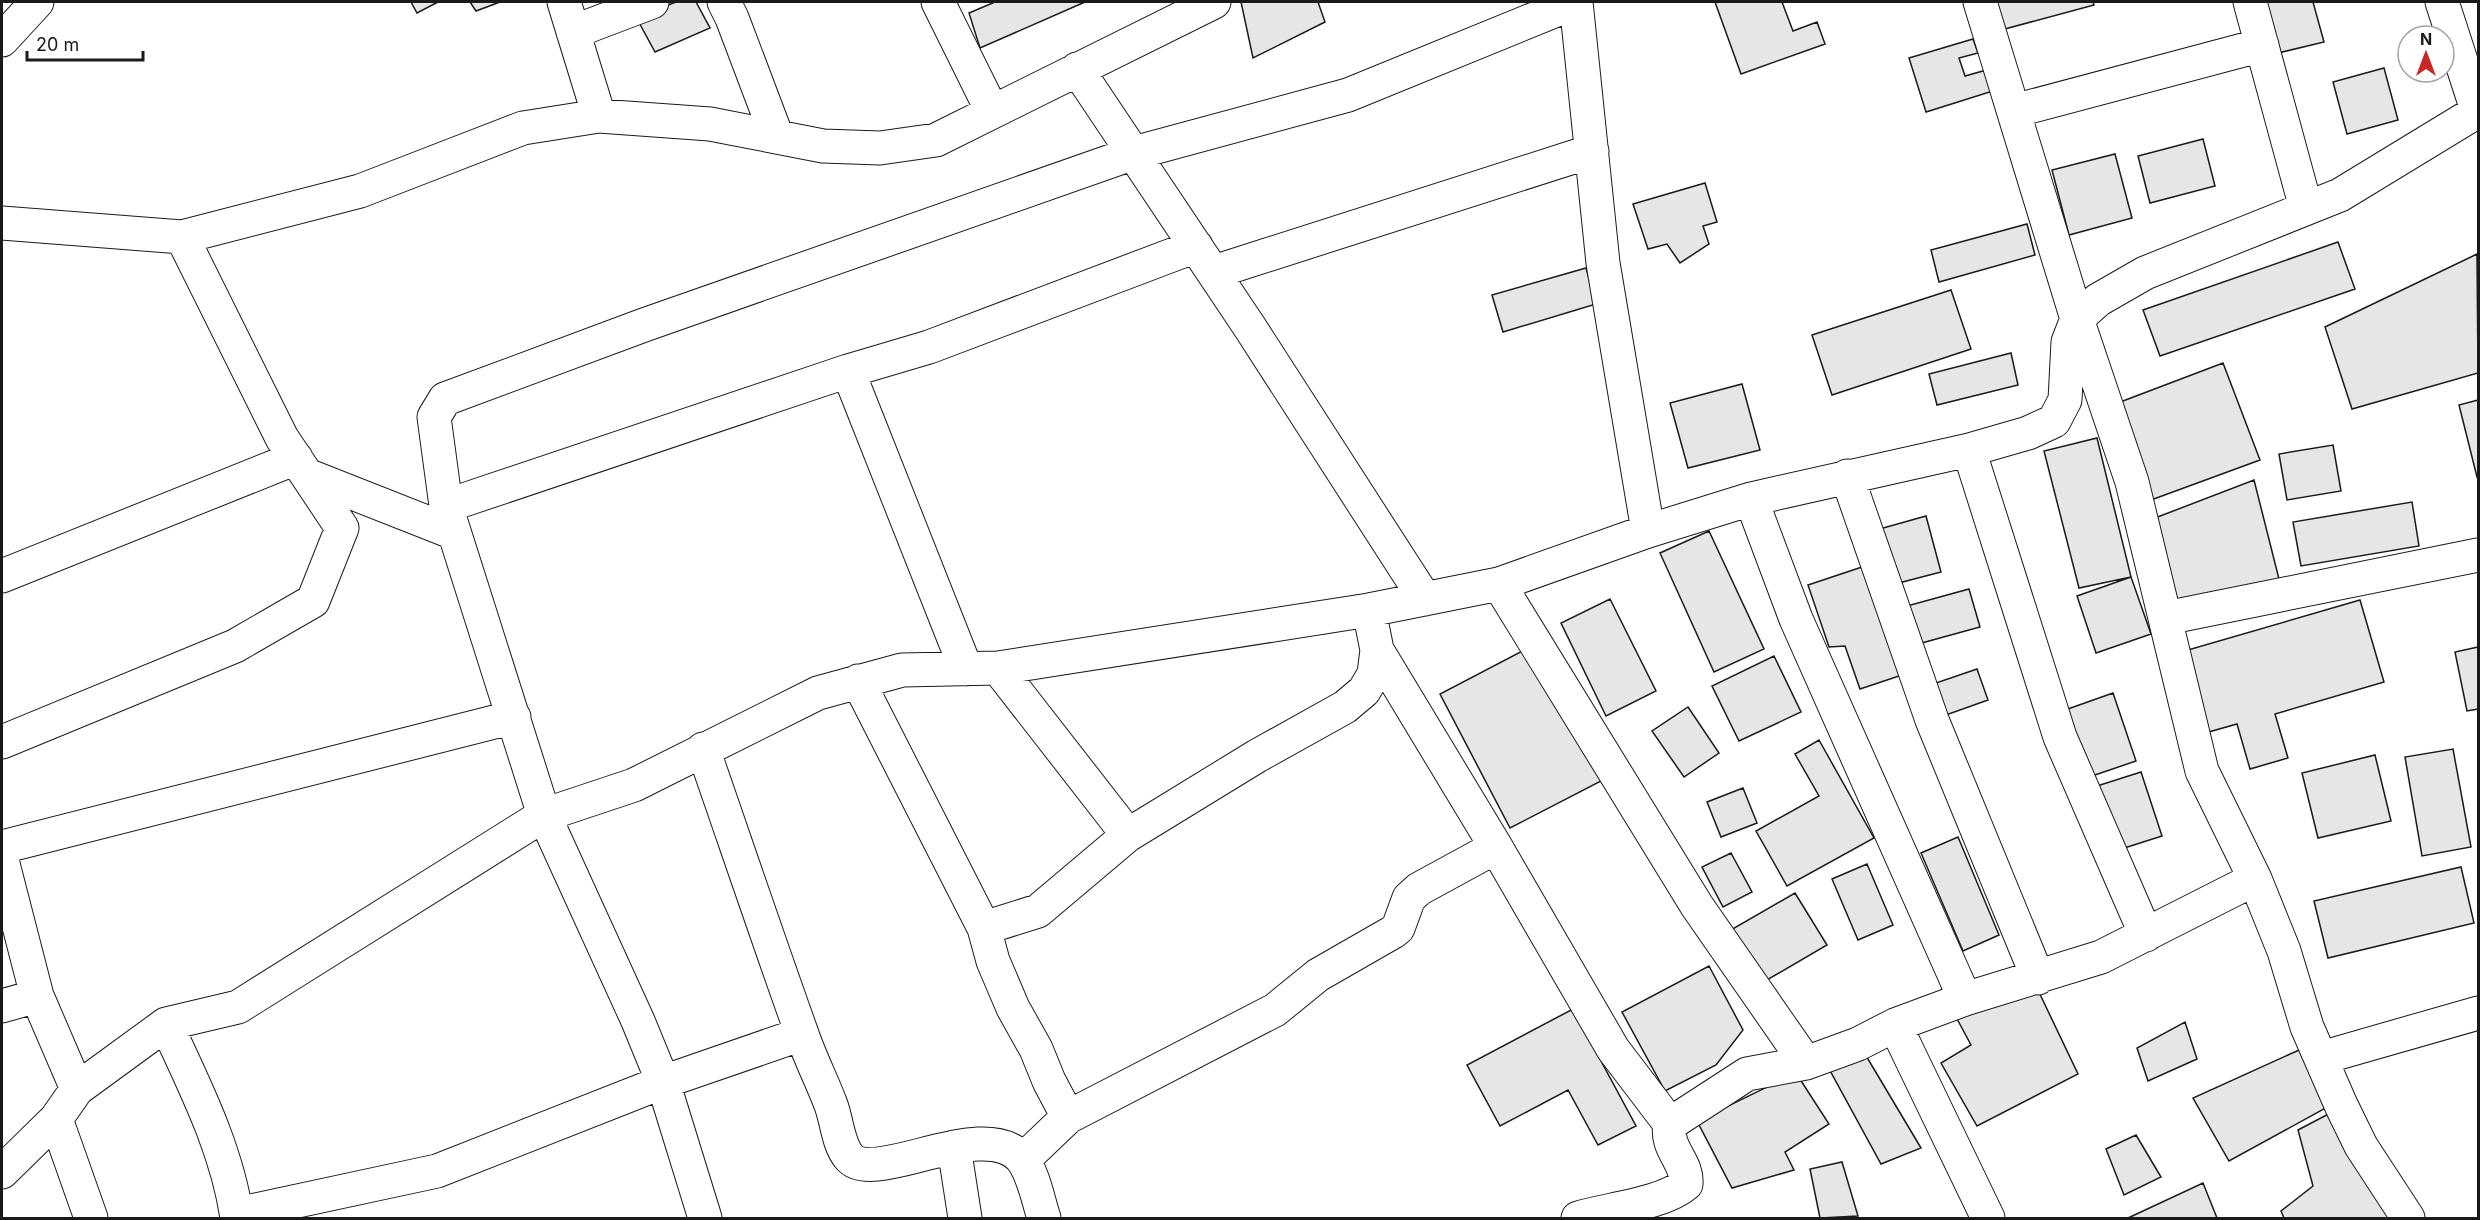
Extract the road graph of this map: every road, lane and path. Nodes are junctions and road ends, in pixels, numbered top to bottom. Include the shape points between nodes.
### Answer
1 (37, 2) edge
2 (652, 2) edge
3 (724, 2) edge
4 (938, 2) edge
5 (1214, 2) edge
6 (1576, 2) edge
7 (1980, 2) edge
8 (2250, 2) edge
9 (2442, 2) edge
10 (1175, 10) edge
11 (569, 17) edge
12 (2, 40) edge
13 (2262, 45) junction
14 (1077, 69) junction
15 (992, 111) junction
16 (2014, 111) junction
17 (2478, 112) edge
18 (599, 116) junction
19 (777, 137) junction
20 (1592, 151) junction
21 (1134, 153) junction
22 (2306, 208) junction
23 (2, 223) edge
24 (182, 237) junction
25 (1205, 259) junction
26 (2077, 319) junction
27 (848, 371) junction
28 (1969, 450) junction
29 (301, 467) junction
30 (1847, 476) junction
31 (1751, 499) junction
32 (450, 519) junction
33 (1648, 531) junction
34 (2478, 555) edge
35 (2, 576) edge
36 (1498, 584) junction
37 (1425, 599) junction
38 (1369, 610) junction
39 (2166, 618) junction
40 (1377, 650) junction
41 (998, 668) junction
42 (966, 669) junction
43 (858, 681) junction
44 (514, 717) junction
45 (2, 742) edge
46 (703, 749) junction
47 (544, 815) junction
48 (1128, 835) junction
49 (2, 847) edge
50 (1496, 847) junction
51 (2, 860) edge
52 (2256, 879) junction
53 (984, 928) junction
54 (2146, 935) junction
55 (2038, 978) junction
56 (37, 996) junction
57 (1965, 999) junction
58 (2, 1006) edge
59 (2478, 1013) edge
60 (166, 1024) junction
61 (1895, 1025) junction
62 (802, 1034) junction
63 (2321, 1058) junction
64 (1806, 1063) junction
65 (663, 1082) junction
66 (77, 1089) junction
67 (1068, 1118) junction
68 (56, 1119) junction
69 (1670, 1124) junction
70 (954, 1147) junction
71 (1023, 1160) junction
72 (2, 1172) edge
73 (1645, 1211) edge
74 (237, 1216) edge
75 (91, 1218) edge
76 (705, 1218) edge
77 (965, 1218) edge
78 (1044, 1218) edge
79 (1578, 1218) edge
80 (1988, 1218) edge
81 (2408, 1218) edge

1 - 12 street
2 - 11 street
3 - 19 street
4 - 15 street
5 - 10 street
6 - 20 street
6 - 21 street via 1348,95
7 - 16 street
8 - 13 street
9 - 17 street
10 - 14 street
11 - 18 street
13 - 16 street
13 - 22 street
14 - 15 street
14 - 21 street
15 - 19 street via 936,140 879,148 823,146
16 - 26 street
17 - 22 street via 2340,195
18 - 19 street via 710,124
18 - 24 street via 523,128 360,191
20 - 25 street
20 - 33 street via 1603,263
21 - 25 street
21 - 32 street via 445,399 434,417
22 - 26 street via 2145,273 2098,300
23 - 24 street
24 - 29 street via 282,438
25 - 27 street
25 - 37 street
26 - 28 street via 2068,342 2065,400 2054,421 2028,434
26 - 39 street via 2132,483
27 - 32 street
27 - 42 street
28 - 30 street
28 - 54 street via 2060,737
29 - 32 street
29 - 35 street
29 - 45 street via 342,528 313,601 235,646
30 - 31 street
30 - 55 street via 1932,720
31 - 33 street
31 - 57 street via 1796,619
32 - 44 street
33 - 36 street
34 - 39 street
36 - 37 street
36 - 64 street via 1697,906
37 - 38 street
38 - 40 street
38 - 41 street
39 - 52 street via 2202,771
40 - 48 street via 1374,674 1364,691 1346,707
40 - 50 street
41 - 42 street
41 - 48 street
42 - 43 street via 902,670
43 - 46 street via 818,693
43 - 53 street
44 - 47 street
44 - 49 street
46 - 47 street via 634,785
46 - 62 street
47 - 60 street via 238,1007
47 - 65 street
48 - 53 street via 1038,911
50 - 67 street via 1419,889 1409,898 1398,928 1318,975 1275,1010
50 - 69 street via 1613,1049
51 - 56 street
52 - 54 street
52 - 63 street
53 - 67 street via 1013,1008
54 - 55 street via 2101,957
55 - 57 street
56 - 58 street
56 - 66 street
57 - 61 street
59 - 63 street
60 - 66 street
60 - 74 street via 211,1121
61 - 64 street
61 - 80 street
62 - 65 street
62 - 70 street via 850,1159 862,1165 878,1164
63 - 81 street via 2361,1146
64 - 69 street via 1747,1074
65 - 74 street via 437,1171
65 - 76 street
66 - 68 street
67 - 71 street
68 - 72 street
68 - 75 street
69 - 73 street via 1671,1147 1687,1175 1686,1184
70 - 71 street via 1002,1146
70 - 77 street
71 - 78 street
73 - 79 street

